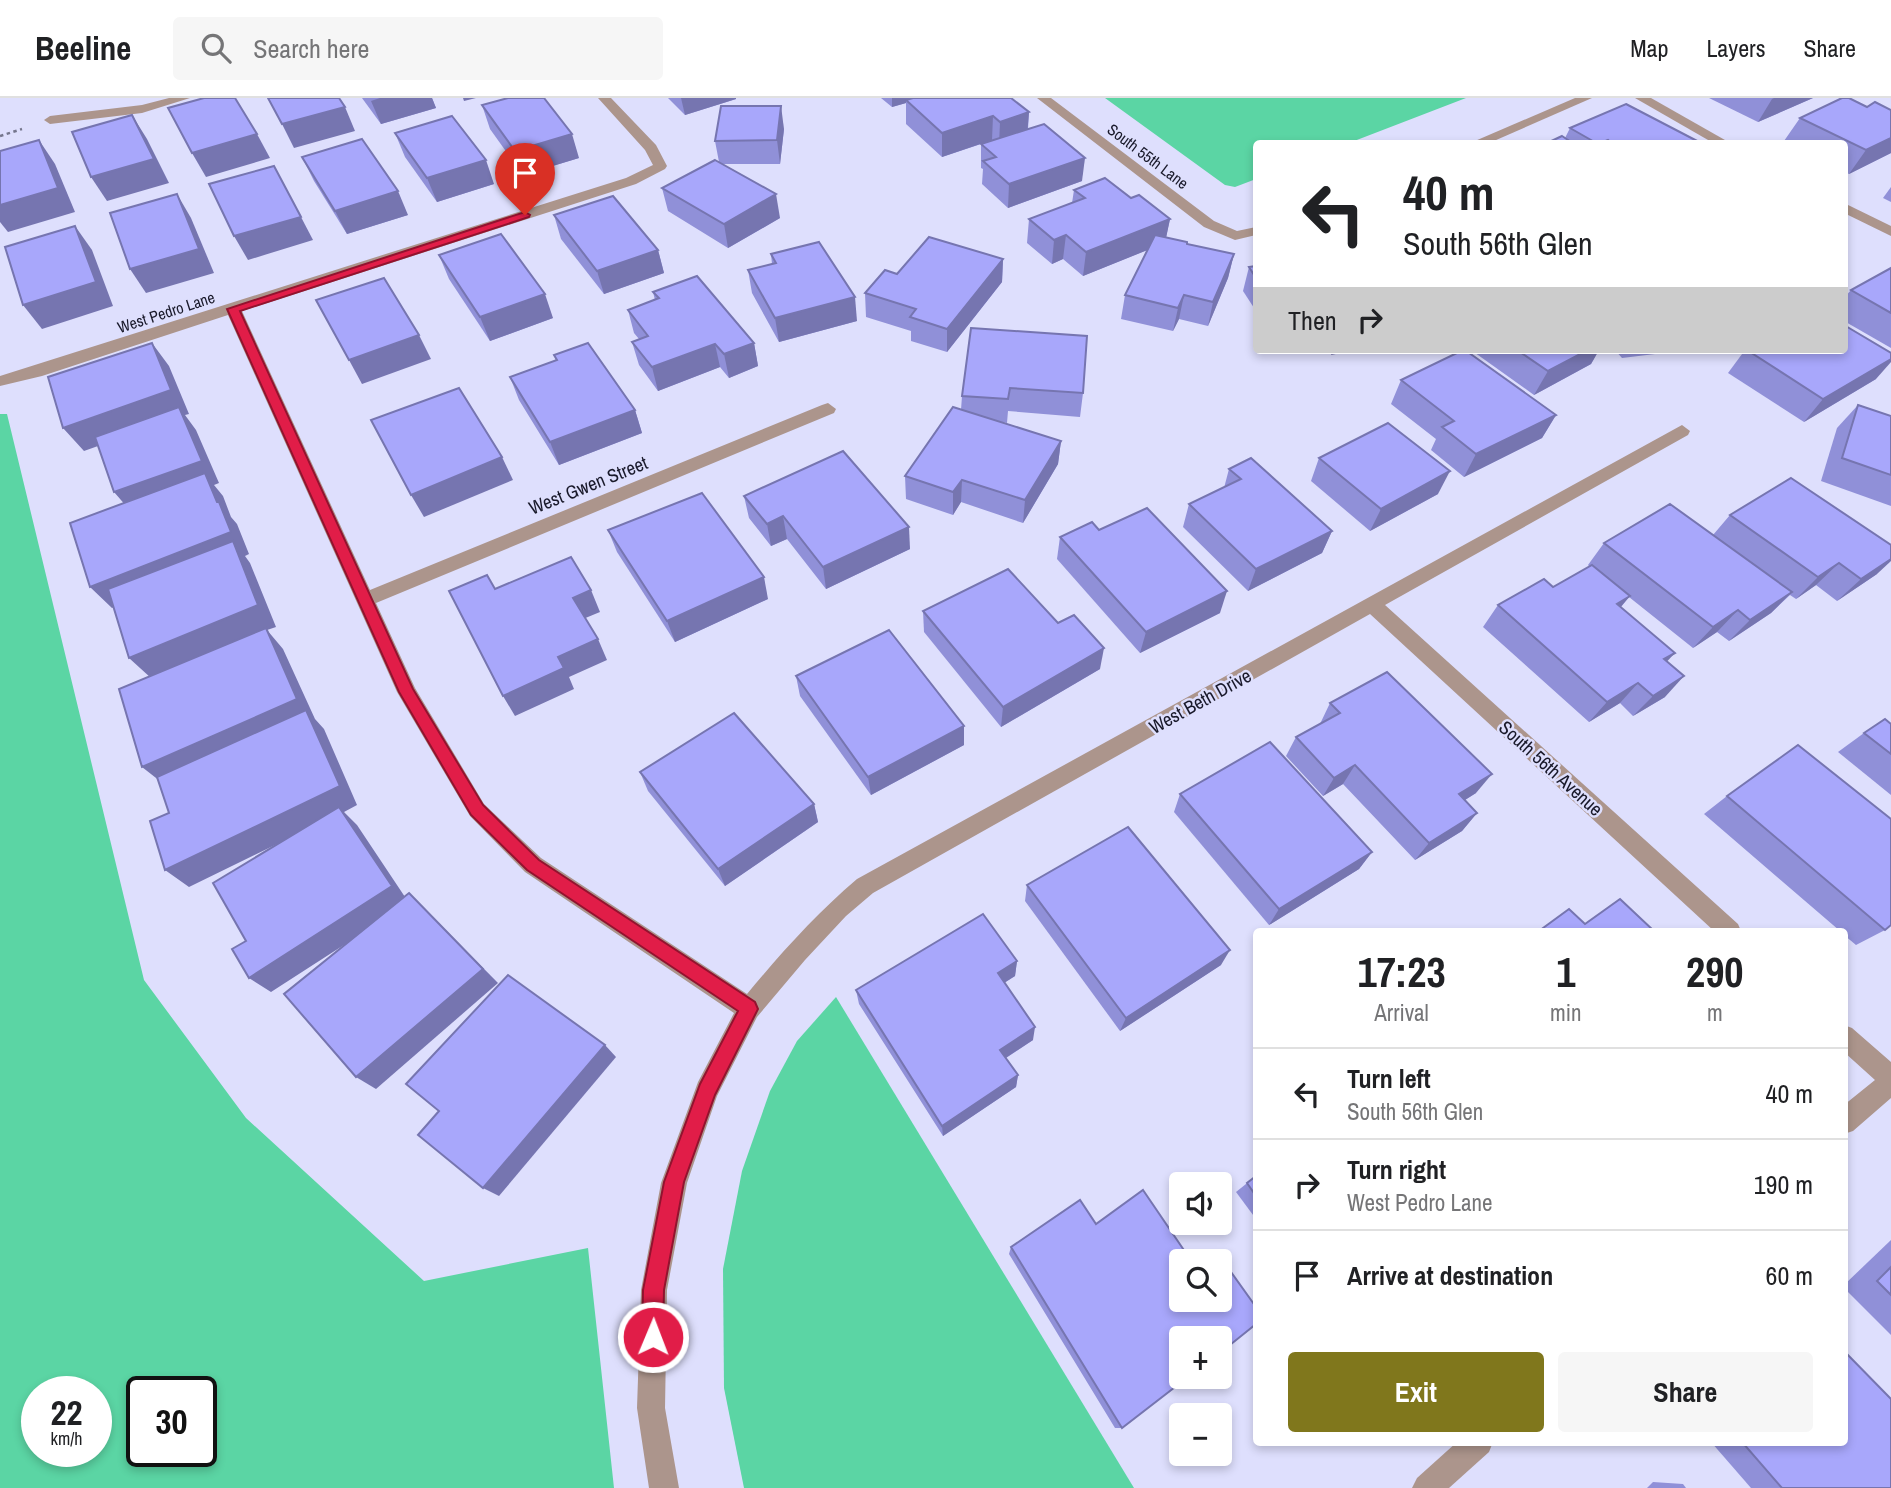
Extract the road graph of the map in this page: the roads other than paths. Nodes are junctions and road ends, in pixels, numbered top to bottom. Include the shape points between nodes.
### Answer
1 (184, 98) edge
2 (604, 98) edge
3 (1043, 98) edge
4 (1586, 98) edge
5 (1641, 98) edge
6 (50, 120) dead end
7 (1484, 140) edge
8 (1719, 140) edge
9 (1848, 209) edge
10 (1253, 232) edge
11 (1891, 232) edge
12 (233, 309) junction
13 (0, 381) edge
14 (828, 409) dead end
15 (1682, 431) dead end
16 (363, 600) junction
17 (1373, 605) junction
18 (1727, 928) edge
19 (749, 1009) junction
20 (1848, 1039) edge
21 (1891, 1080) edge
22 (1848, 1118) edge
23 (1474, 1446) edge
24 (664, 1488) edge
25 (1427, 1488) edge

1 - 6 street via 142,109
2 - 12 street, West Pedro Lane via 651,148 660,166 631,181
3 - 10 street, South 55th Lane via 1209,224 1235,236
4 - 7 street
5 - 8 street
9 - 11 street
12 - 13 street, West Pedro Lane
12 - 16 street
14 - 16 street, West Gwen Street
15 - 17 street, West Beth Drive
16 - 19 street via 407,692 477,810 533,865
17 - 18 street, South 56th Avenue
17 - 19 street, West Beth Drive via 865,886 805,943
19 - 24 street, West Beth Drive via 707,1091 674,1182 654,1290 651,1408
20 - 21 street
21 - 22 street
23 - 25 street

